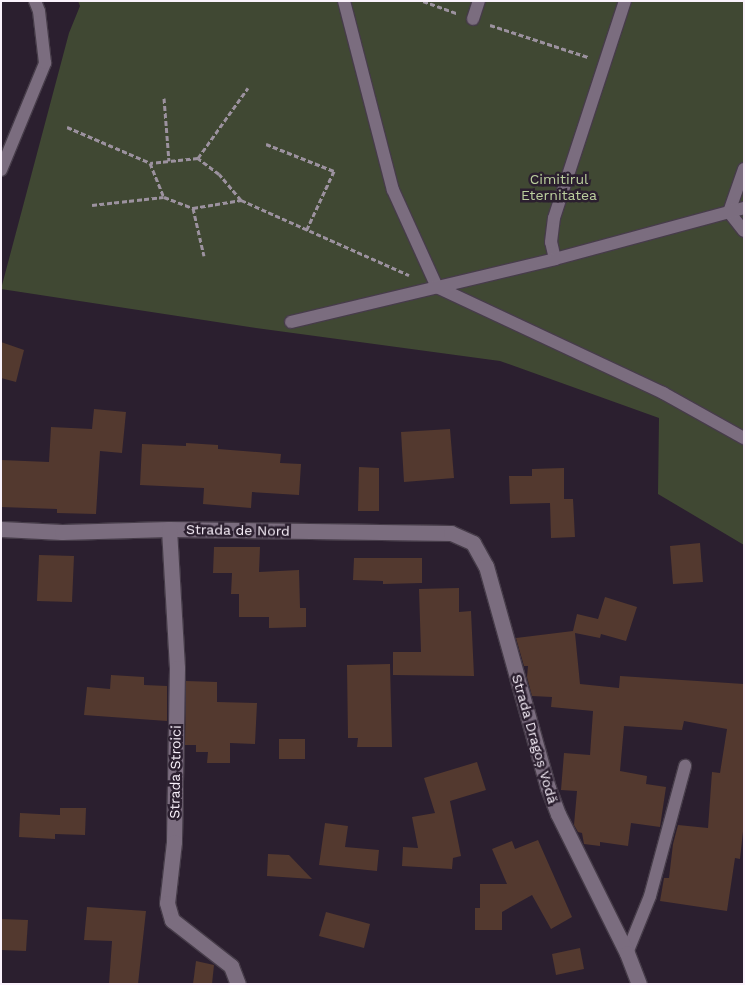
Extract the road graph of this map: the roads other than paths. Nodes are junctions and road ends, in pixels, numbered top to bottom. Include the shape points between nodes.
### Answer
1 (35, 1) edge
2 (344, 1) edge
3 (479, 1) edge
4 (625, 1) edge
5 (473, 19) road end
6 (744, 169) edge
7 (1, 170) edge
8 (744, 208) edge
9 (729, 212) junction
10 (744, 231) edge
11 (555, 259) junction
12 (437, 287) junction
13 (291, 322) dead end
14 (744, 438) edge
15 (1, 529) edge
16 (169, 529) junction
17 (473, 543) joint
18 (685, 766) dead end
19 (627, 953) junction
20 (238, 984) edge
21 (639, 984) edge

1 - 7 lane via 45,63
2 - 12 lane via 393,190
3 - 5 lane
4 - 11 lane via 554,218 551,242
6 - 9 lane
8 - 9 lane
9 - 10 lane
9 - 11 lane
11 - 12 lane
12 - 13 lane
12 - 14 lane via 662,393
15 - 16 street, Strada de Nord via 62,532
16 - 17 street, Strada de Nord via 451,533
16 - 20 street, Strada Stroici via 177,668 174,842 167,902 172,920 231,966
17 - 19 street, Strada Dragoș Vodă via 486,566 554,806
18 - 19 lane via 650,896
19 - 21 street, Strada Dragoș Vodă

